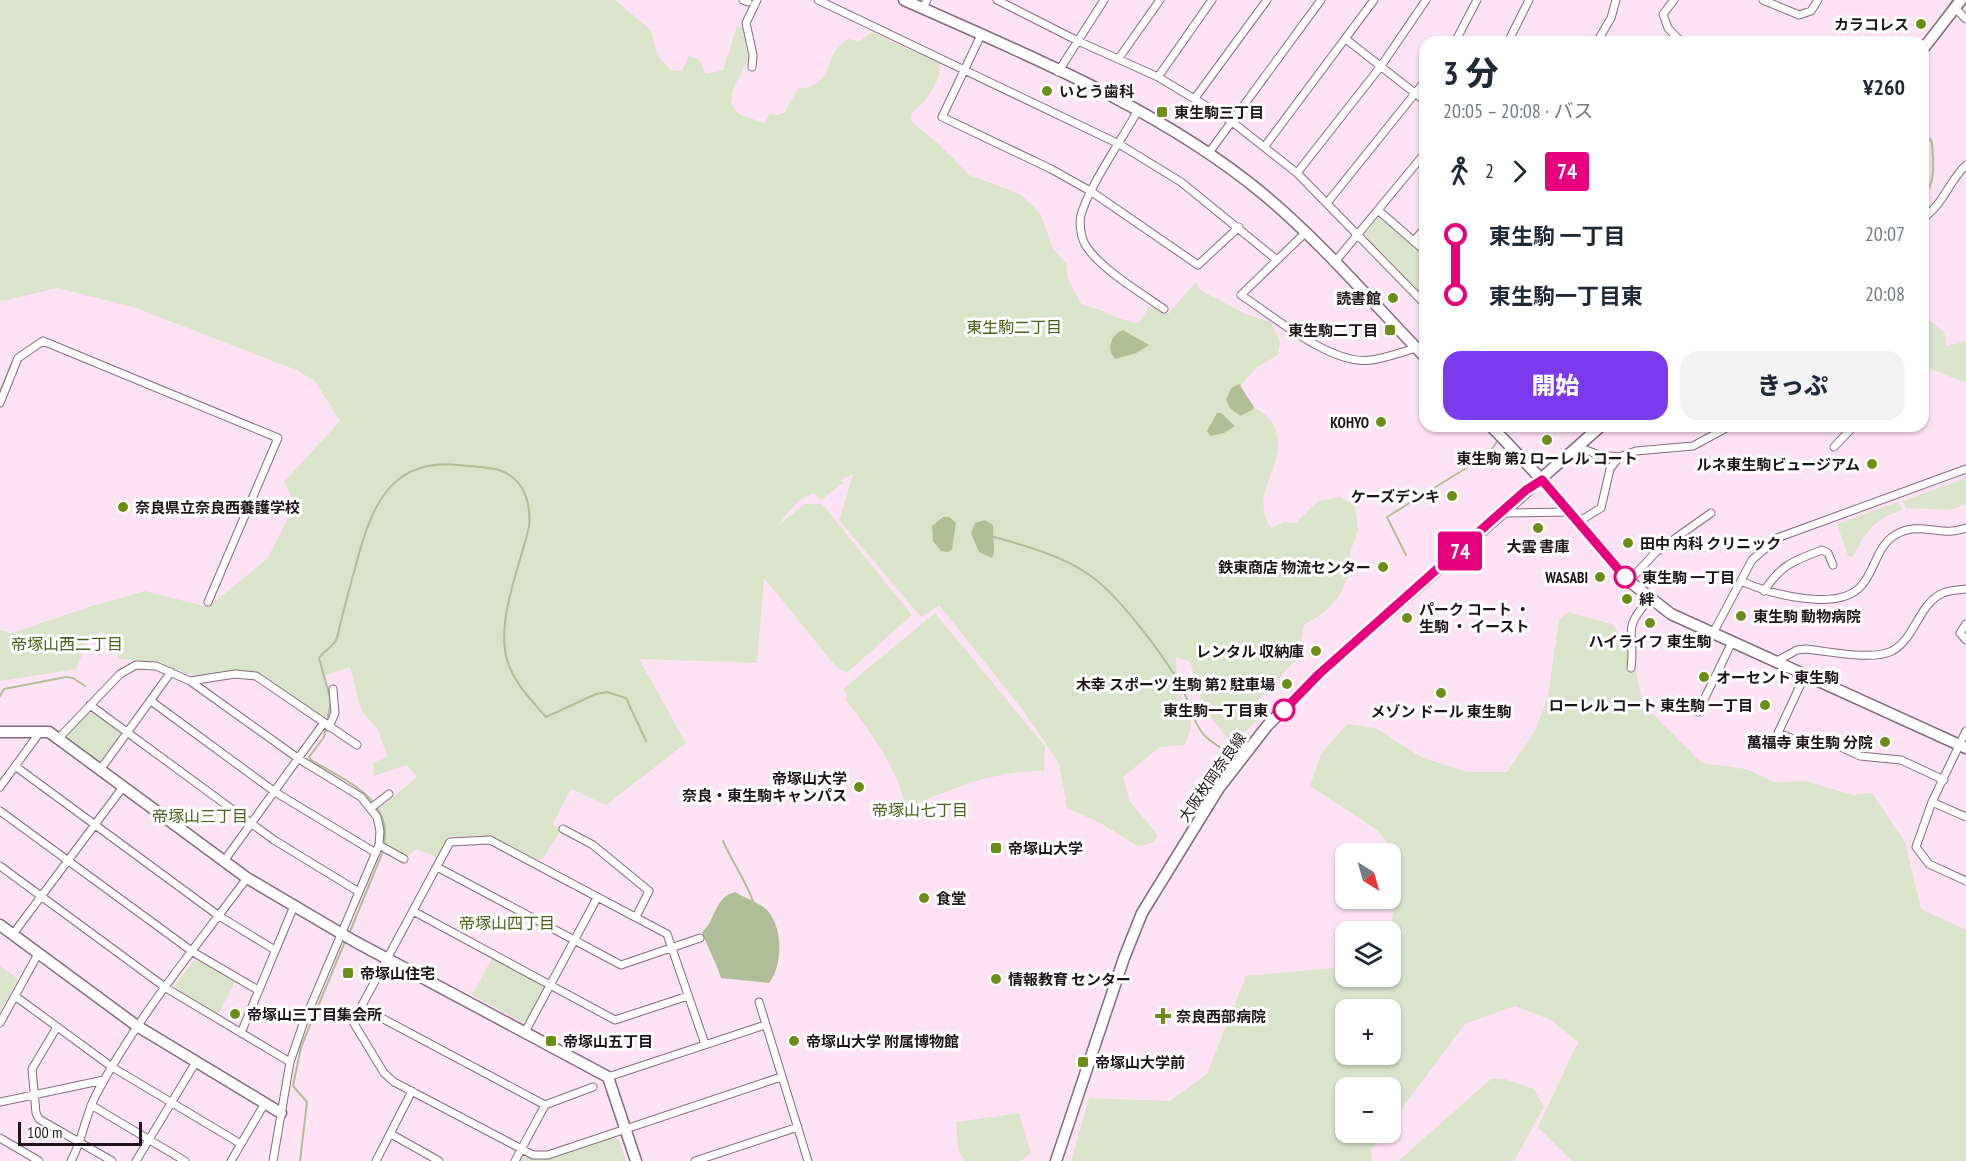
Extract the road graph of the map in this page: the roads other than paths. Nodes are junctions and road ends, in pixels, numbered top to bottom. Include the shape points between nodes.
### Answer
1 (757, 0) edge
2 (818, 0) edge
3 (904, 0) edge
4 (997, 0) edge
5 (1160, 0) edge
6 (1212, 0) edge
7 (1267, 0) edge
8 (1321, 0) edge
9 (1373, 0) edge
10 (1426, 0) edge
11 (1477, 0) edge
12 (1529, 0) edge
13 (1616, 0) edge
14 (1674, 0) edge
15 (1763, 0) edge
16 (1818, 0) edge
17 (1101, 1) edge
18 (925, 4) edge
19 (1957, 4) edge
20 (1966, 19) edge
21 (981, 35) junction
22 (1458, 36) edge
23 (1511, 36) edge
24 (1601, 36) edge
25 (1675, 36) edge
26 (1347, 40) junction
27 (1078, 41) junction
28 (1929, 41) edge
29 (1119, 58) junction
30 (1381, 66) junction
31 (752, 67) dead end
32 (964, 69) junction
33 (1058, 72) junction
34 (1158, 77) junction
35 (1419, 89) edge
36 (1415, 94) junction
37 (1419, 97) edge
38 (1195, 98) junction
39 (1138, 110) junction
40 (1231, 121) junction
41 (1119, 144) junction
42 (1265, 146) junction
43 (1208, 154) junction
44 (1419, 160) edge
45 (1966, 165) edge
46 (1297, 173) junction
47 (1092, 192) junction
48 (1327, 203) junction
49 (1378, 210) junction
50 (1929, 213) edge
51 (1239, 227) junction
52 (1304, 234) junction
53 (1358, 234) junction
54 (1419, 235) edge
55 (1414, 241) junction
56 (1419, 246) edge
57 (1277, 260) junction
58 (1334, 263) junction
59 (1419, 296) edge
60 (1164, 309) dead end
61 (1416, 348) junction
62 (1419, 351) edge
63 (0, 403) edge
64 (1497, 432) edge
65 (1594, 432) edge
66 (1719, 432) edge
67 (1848, 432) edge
68 (1578, 447) junction
69 (1834, 447) dead end
70 (1619, 457) junction
71 (1966, 469) edge
72 (1542, 480) junction
73 (1569, 512) junction
74 (1503, 513) junction
75 (1711, 513) dead end
76 (1578, 522) junction
77 (1966, 528) edge
78 (1833, 565) dead end
79 (1629, 581) junction
80 (1741, 581) junction
81 (1966, 589) edge
82 (1764, 591) junction
83 (1650, 599) junction
84 (208, 602) dead end
85 (1966, 624) edge
86 (1713, 633) junction
87 (1966, 640) edge
88 (1732, 642) junction
89 (1775, 662) junction
90 (1631, 668) dead end
91 (171, 672) junction
92 (1804, 675) junction
93 (190, 681) junction
94 (333, 689) dead end
95 (151, 700) junction
96 (90, 705) junction
97 (1698, 712) dead end
98 (326, 725) junction
99 (1966, 731) edge
100 (0, 732) edge
101 (40, 732) junction
102 (127, 733) junction
103 (58, 739) junction
104 (357, 745) dead end
105 (1963, 746) edge
106 (298, 759) junction
107 (15, 766) junction
108 (100, 770) junction
109 (1944, 780) junction
110 (0, 787) edge
111 (123, 787) junction
112 (275, 792) junction
113 (389, 794) dead end
114 (1932, 802) junction
115 (371, 807) junction
116 (0, 811) edge
117 (1966, 817) edge
118 (251, 824) junction
119 (94, 825) junction
120 (563, 830) dead end
121 (379, 845) junction
122 (376, 853) junction
123 (404, 859) dead end
124 (68, 861) junction
125 (224, 861) junction
126 (0, 866) edge
127 (436, 867) junction
128 (246, 878) junction
129 (1966, 881) edge
130 (359, 892) junction
131 (41, 896) junction
132 (597, 898) junction
133 (294, 906) junction
134 (413, 911) junction
135 (219, 916) junction
136 (636, 918) junction
137 (0, 926) edge
138 (13, 934) junction
139 (342, 934) junction
140 (700, 938) dead end
141 (575, 941) junction
142 (672, 949) junction
143 (275, 950) junction
144 (192, 952) junction
145 (38, 954) junction
146 (387, 958) junction
147 (551, 985) junction
148 (166, 988) junction
149 (258, 990) junction
150 (15, 996) junction
151 (688, 996) junction
152 (759, 1002) dead end
153 (361, 1007) junction
154 (0, 1023) edge
155 (765, 1025) junction
156 (137, 1026) junction
157 (57, 1027) junction
158 (525, 1032) junction
159 (241, 1033) junction
160 (705, 1044) junction
161 (196, 1062) junction
162 (290, 1062) junction
163 (112, 1067) junction
164 (608, 1077) junction
165 (781, 1077) junction
166 (104, 1080) junction
167 (592, 1087) dead end
168 (412, 1091) junction
169 (33, 1094) junction
170 (0, 1102) edge
171 (171, 1103) junction
172 (266, 1103) junction
173 (91, 1105) junction
174 (545, 1105) junction
175 (281, 1113) junction
176 (798, 1127) junction
177 (625, 1129) junction
178 (391, 1134) junction
179 (0, 1138) edge
180 (149, 1140) junction
181 (81, 1143) junction
182 (241, 1144) junction
183 (522, 1149) junction
184 (39, 1161) edge
185 (71, 1161) edge
186 (112, 1161) edge
187 (136, 1161) edge
188 (185, 1161) edge
189 (231, 1161) edge
190 (273, 1161) edge
191 (376, 1161) edge
192 (439, 1161) edge
193 (515, 1161) edge
194 (636, 1161) edge
195 (695, 1161) edge
196 (808, 1161) edge
197 (1056, 1161) edge

1 - 31 street via 746,23
2 - 32 street
3 - 18 street
4 - 27 street
5 - 29 street
6 - 34 street
7 - 38 street
8 - 40 street
9 - 26 street
10 - 30 street
11 - 22 street
12 - 23 street
13 - 24 street
14 - 25 street via 1663,14
15 - 16 street via 1799,15 1811,11
17 - 27 street
18 - 21 street
19 - 20 street
19 - 28 street
21 - 32 street
21 - 33 street
26 - 30 street
26 - 42 street
27 - 29 street
27 - 33 street
29 - 34 street
30 - 36 street
30 - 46 street
32 - 41 street
32 - 47 street via 942,117
33 - 39 street
34 - 38 street
35 - 36 street
36 - 37 street
36 - 48 street
38 - 40 street
39 - 41 street
39 - 43 street
40 - 42 street
40 - 43 street
41 - 47 street
41 - 51 street via 1181,182
42 - 46 street
43 - 52 street via 1262,194
44 - 49 street
45 - 50 street
46 - 48 street
47 - 51 street via 1198,265
47 - 60 street via 1081,216 1084,244 1094,257
48 - 53 street
49 - 53 street
49 - 55 street
51 - 57 street
52 - 57 street
52 - 58 street
53 - 58 street
53 - 59 street
54 - 55 street
55 - 56 street
57 - 61 street via 1241,295 1295,331 1347,359 1370,360
58 - 61 street
61 - 62 street
63 - 84 street via 18,358 44,341 278,438
64 - 72 street
65 - 68 street, 大阪枚岡奈良線
66 - 70 street via 1693,446 1636,451
67 - 69 street
68 - 70 street
68 - 72 street, 大阪枚岡奈良線
70 - 76 street via 1610,469 1601,508
71 - 80 street via 1780,536 1752,560
72 - 73 street
72 - 74 street, 大阪枚岡奈良線
73 - 74 street
73 - 76 street
74 - 197 street, 大阪枚岡奈良線 via 1319,674 1267,726 1213,796 1142,913
75 - 79 street via 1656,552
76 - 79 street
77 - 82 street via 1952,534 1916,528 1893,537 1881,550 1862,585 1845,598 1833,601
78 - 82 street via 1828,553 1822,550 1776,573
79 - 83 street
80 - 82 street
80 - 86 street
81 - 89 street via 1944,593 1928,604 1905,641 1891,652 1874,655 1805,649
83 - 86 street via 1671,614
83 - 90 street via 1630,625 1634,648
85 - 87 street via 1960,633
86 - 88 street
88 - 89 street
88 - 97 street
89 - 92 street
91 - 93 street
91 - 95 street
91 - 96 street via 145,664 128,668
92 - 105 street
92 - 109 street via 1778,733 1801,742 1832,743 1860,756 1901,760
93 - 98 street via 235,674 256,676
93 - 106 street
94 - 98 street via 335,713
95 - 102 street
95 - 112 street
96 - 102 street
96 - 103 street
98 - 104 street
98 - 106 street
99 - 105 street
100 - 101 street
101 - 103 street via 49,732
101 - 107 street
102 - 108 street
102 - 118 street
103 - 108 street
105 - 109 street
106 - 112 street
106 - 115 street
107 - 110 street
107 - 119 street
108 - 111 street
109 - 114 street
111 - 119 street
111 - 125 street
112 - 118 street
112 - 122 street
113 - 115 street
114 - 117 street
114 - 129 street via 1916,847 1929,864
115 - 121 street via 380,831
116 - 124 street
118 - 125 street
118 - 130 street
119 - 124 street
119 - 135 street
120 - 136 street via 593,845 649,891
121 - 122 street
121 - 123 street
122 - 130 street
124 - 131 street
124 - 144 street
125 - 128 street
126 - 131 street
127 - 132 street via 450,842 490,840
127 - 134 street
127 - 141 street
128 - 133 street
128 - 135 street
130 - 139 street
131 - 138 street
131 - 148 street
132 - 136 street
132 - 141 street
133 - 139 street
133 - 143 street
134 - 146 street
134 - 147 street
135 - 143 street
135 - 144 street
136 - 142 street via 667,934
137 - 138 street
138 - 145 street
139 - 146 street
139 - 162 street
140 - 142 street
141 - 142 street via 621,965
141 - 147 street
142 - 151 street
143 - 149 street
144 - 148 street
144 - 149 street
145 - 150 street
145 - 156 street
146 - 153 street
146 - 158 street
147 - 151 street via 615,1020
147 - 158 street
148 - 156 street
148 - 159 street
149 - 159 street
150 - 154 street
150 - 157 street
151 - 160 street
152 - 155 street
153 - 168 street via 353,1022 384,1073
153 - 174 street
155 - 160 street
155 - 165 street
156 - 161 street
156 - 163 street
157 - 163 street
157 - 169 street via 32,1069
158 - 164 street
159 - 162 street
160 - 164 street
161 - 171 street
161 - 172 street
162 - 175 street
163 - 166 street
163 - 171 street
164 - 177 street
165 - 176 street
165 - 177 street
166 - 169 street
166 - 173 street
167 - 174 street
168 - 178 street
168 - 183 street
169 - 170 street
169 - 181 street via 39,1119
171 - 180 street
171 - 182 street
172 - 175 street
172 - 182 street
173 - 180 street
173 - 181 street
174 - 183 street
175 - 190 street
176 - 195 street
176 - 196 street
177 - 183 street via 548,1155 532,1155
177 - 194 street
178 - 191 street
178 - 192 street
179 - 184 street
180 - 187 street
180 - 188 street
181 - 185 street
181 - 186 street
182 - 189 street
183 - 193 street

